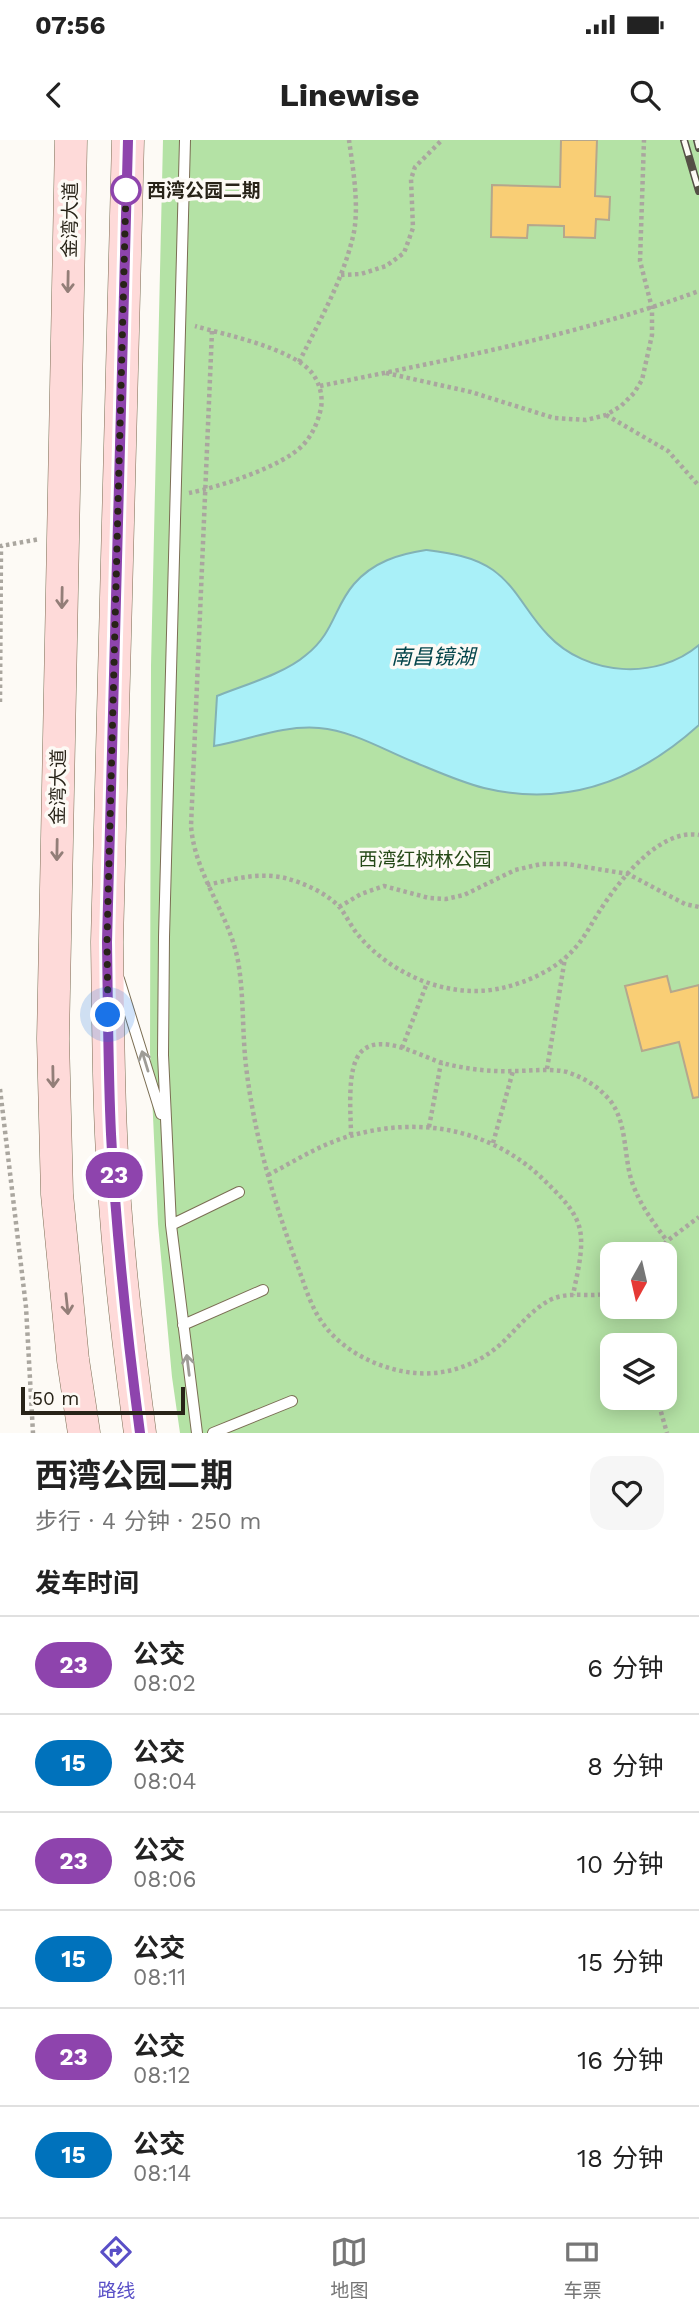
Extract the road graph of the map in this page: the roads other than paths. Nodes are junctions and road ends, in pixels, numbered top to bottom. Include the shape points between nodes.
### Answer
1 (71, 140) edge
2 (128, 140) edge
3 (185, 140) edge
4 (107, 942) junction
5 (165, 1127) junction
6 (239, 1192) dead end
7 (170, 1225) junction
8 (264, 1290) dead end
9 (183, 1325) junction
10 (292, 1401) dead end
11 (84, 1433) edge
12 (140, 1433) edge
13 (197, 1433) edge
14 (213, 1433) edge

1 -> 11 main road, 金湾大道 via 53,1065 57,1194
2 - 4 main road
3 - 5 lane via 163,1008
5 -> 4 lane
4 - 12 main road via 111,1136
5 - 7 lane
6 - 7 lane
7 - 9 lane
8 - 9 lane
13 -> 9 lane
10 - 14 lane

